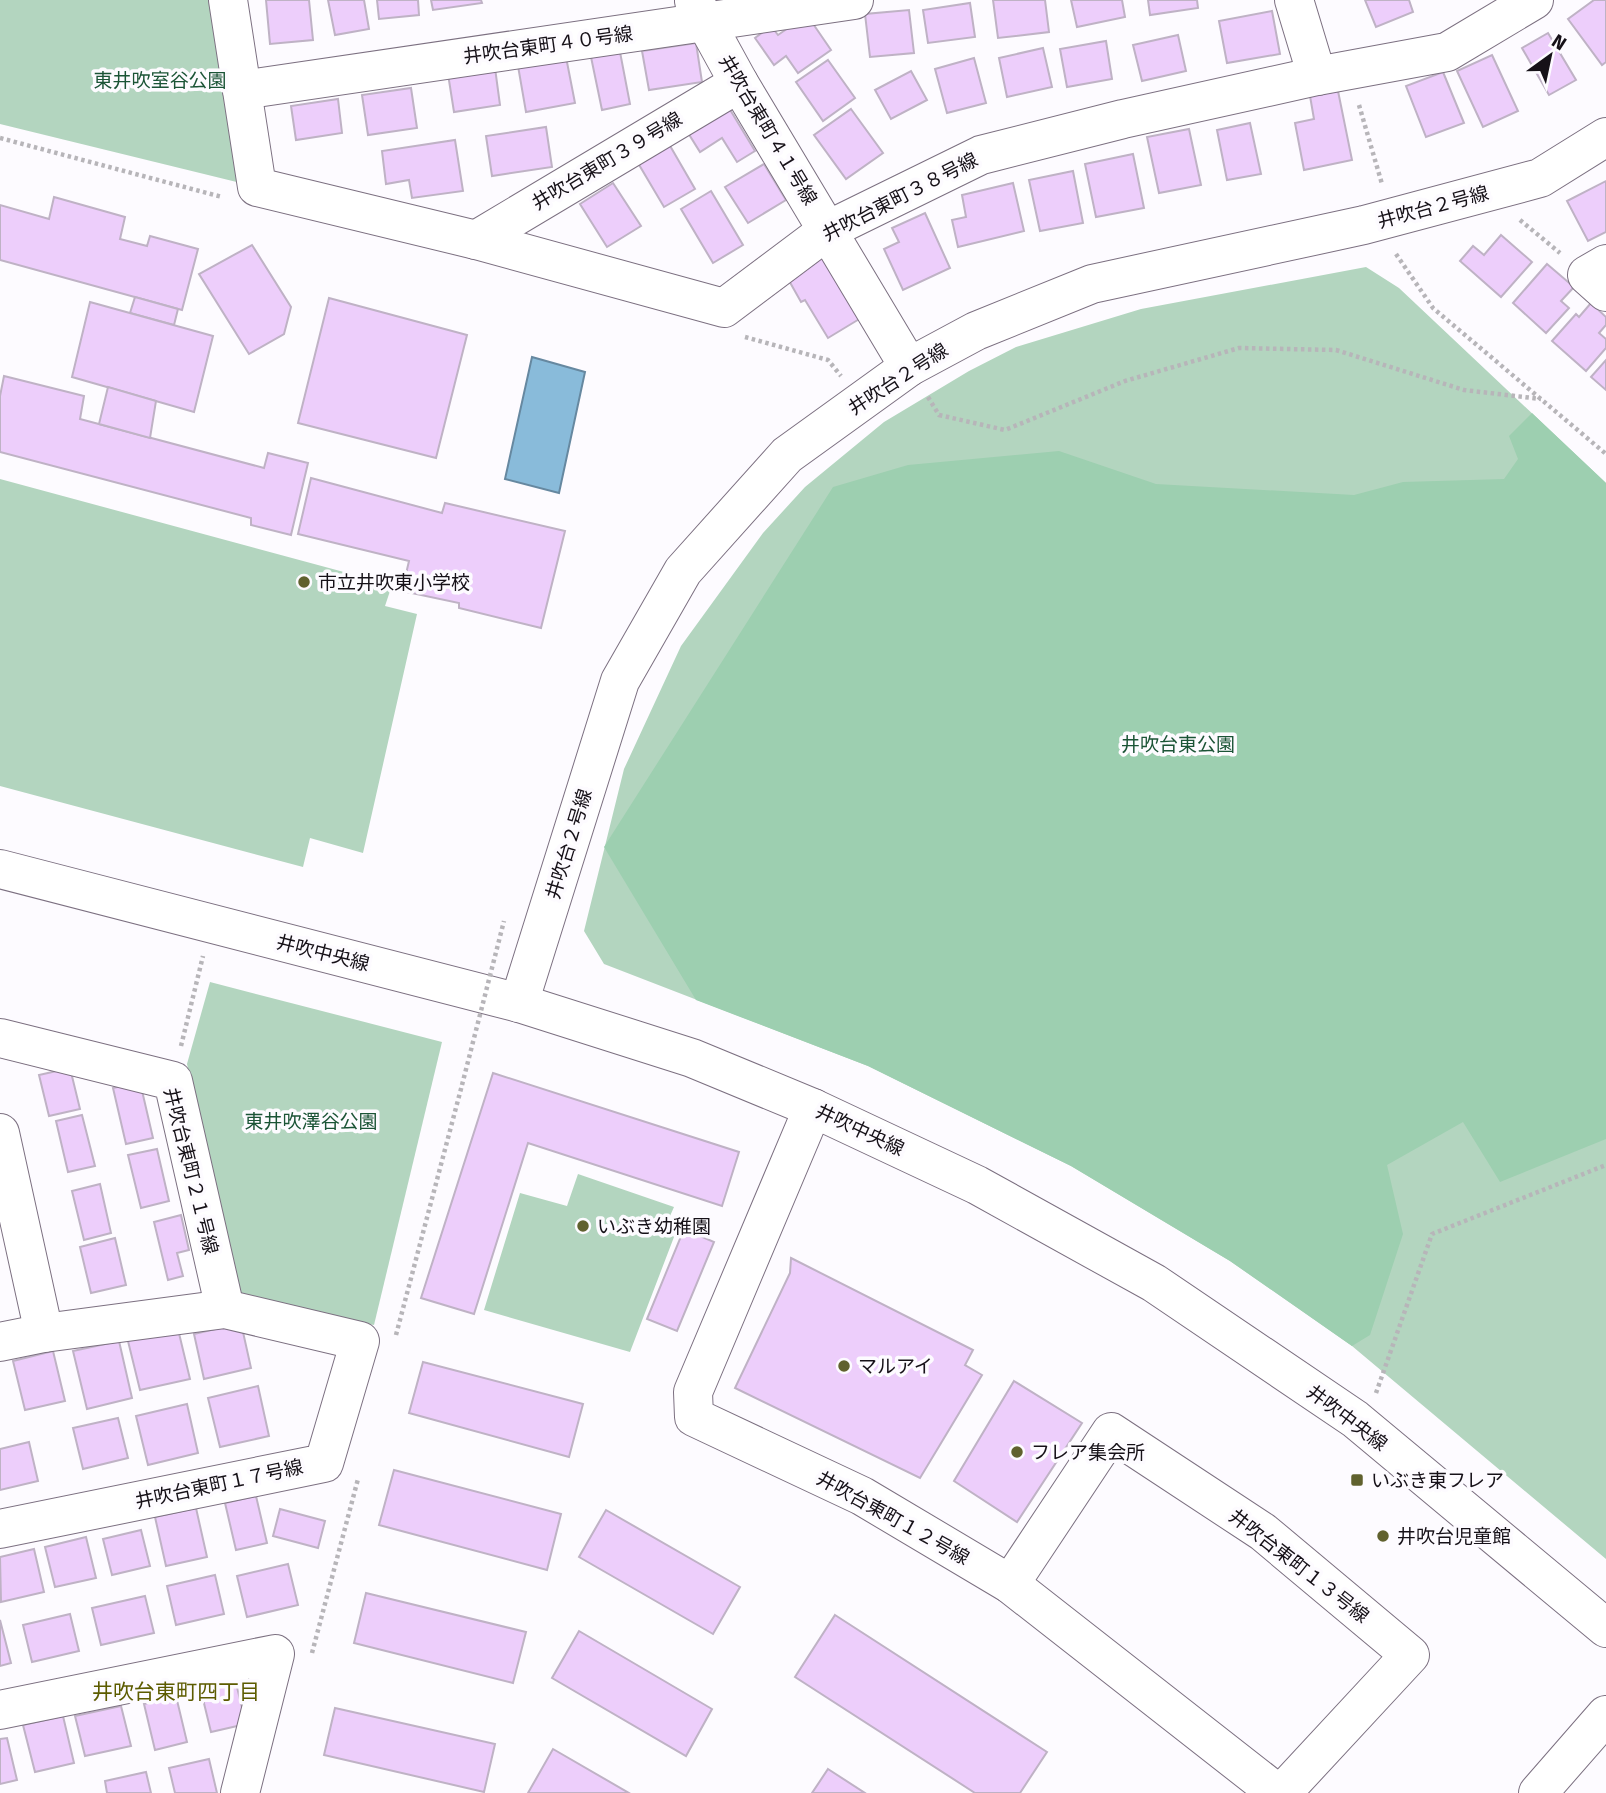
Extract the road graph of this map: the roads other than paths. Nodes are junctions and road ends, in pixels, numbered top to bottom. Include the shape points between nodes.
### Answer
1 (228, 0) edge
2 (854, 0) edge
3 (1294, 0) edge
4 (1534, 0) edge
5 (699, 11) edge
6 (1333, 73) junction
7 (739, 83) junction
8 (243, 90) junction
9 (1606, 137) edge
10 (828, 230) junction
11 (476, 240) junction
12 (909, 367) junction
13 (0, 869) edge
14 (519, 1003) junction
15 (0, 1038) edge
16 (813, 1108) junction
17 (0, 1133) edge
18 (225, 1309) junction
19 (44, 1333) junction
20 (0, 1342) edge
21 (0, 1529) edge
22 (1010, 1584) junction
23 (1606, 1629) edge
24 (0, 1710) edge
25 (1606, 1715) edge
26 (240, 1793) edge
27 (1280, 1793) edge
28 (1538, 1793) edge

1 - 8 street, 井吹台東町３８号線
2 - 5 street, 井吹台東町４０号線
3 - 6 street
4 - 6 street, 井吹台東町３８号線 via 1447,52
5 - 7 street, 井吹台東町４１号線
5 - 8 street, 井吹台東町４０号線
6 - 10 street, 井吹台東町３８号線 via 981,155
7 - 10 street, 井吹台東町４１号線
7 - 11 street, 井吹台東町３９号線
8 - 11 street, 井吹台東町３８号線 via 257,187
9 - 12 street, 井吹台２号線 via 1540,178 1392,218 1091,284 976,331
10 - 11 street, 井吹台東町３８号線 via 724,308
10 - 12 street, 井吹台東町４１号線
12 - 14 street, 井吹台２号線 via 788,455 683,571 620,681
13 - 14 street, 井吹中央線
14 - 16 street, 井吹中央線 via 692,1058
15 - 18 street, 井吹台東町２１号線 via 173,1081
16 - 22 street, 井吹台東町１２号線 via 694,1392 694,1417 862,1496
16 - 23 street, 井吹中央線 via 977,1185 1154,1283 1363,1427
17 - 19 street
18 - 19 street, 井吹台東町１７号線
18 - 21 street, 井吹台東町１７号線 via 360,1341 324,1463
19 - 20 street, 井吹台東町１７号線
22 - 27 street, 井吹台東町１２号線
22 - 27 street, 井吹台東町１３号線 via 1111,1432 1263,1532 1410,1655
24 - 26 street via 275,1654
25 - 28 street

